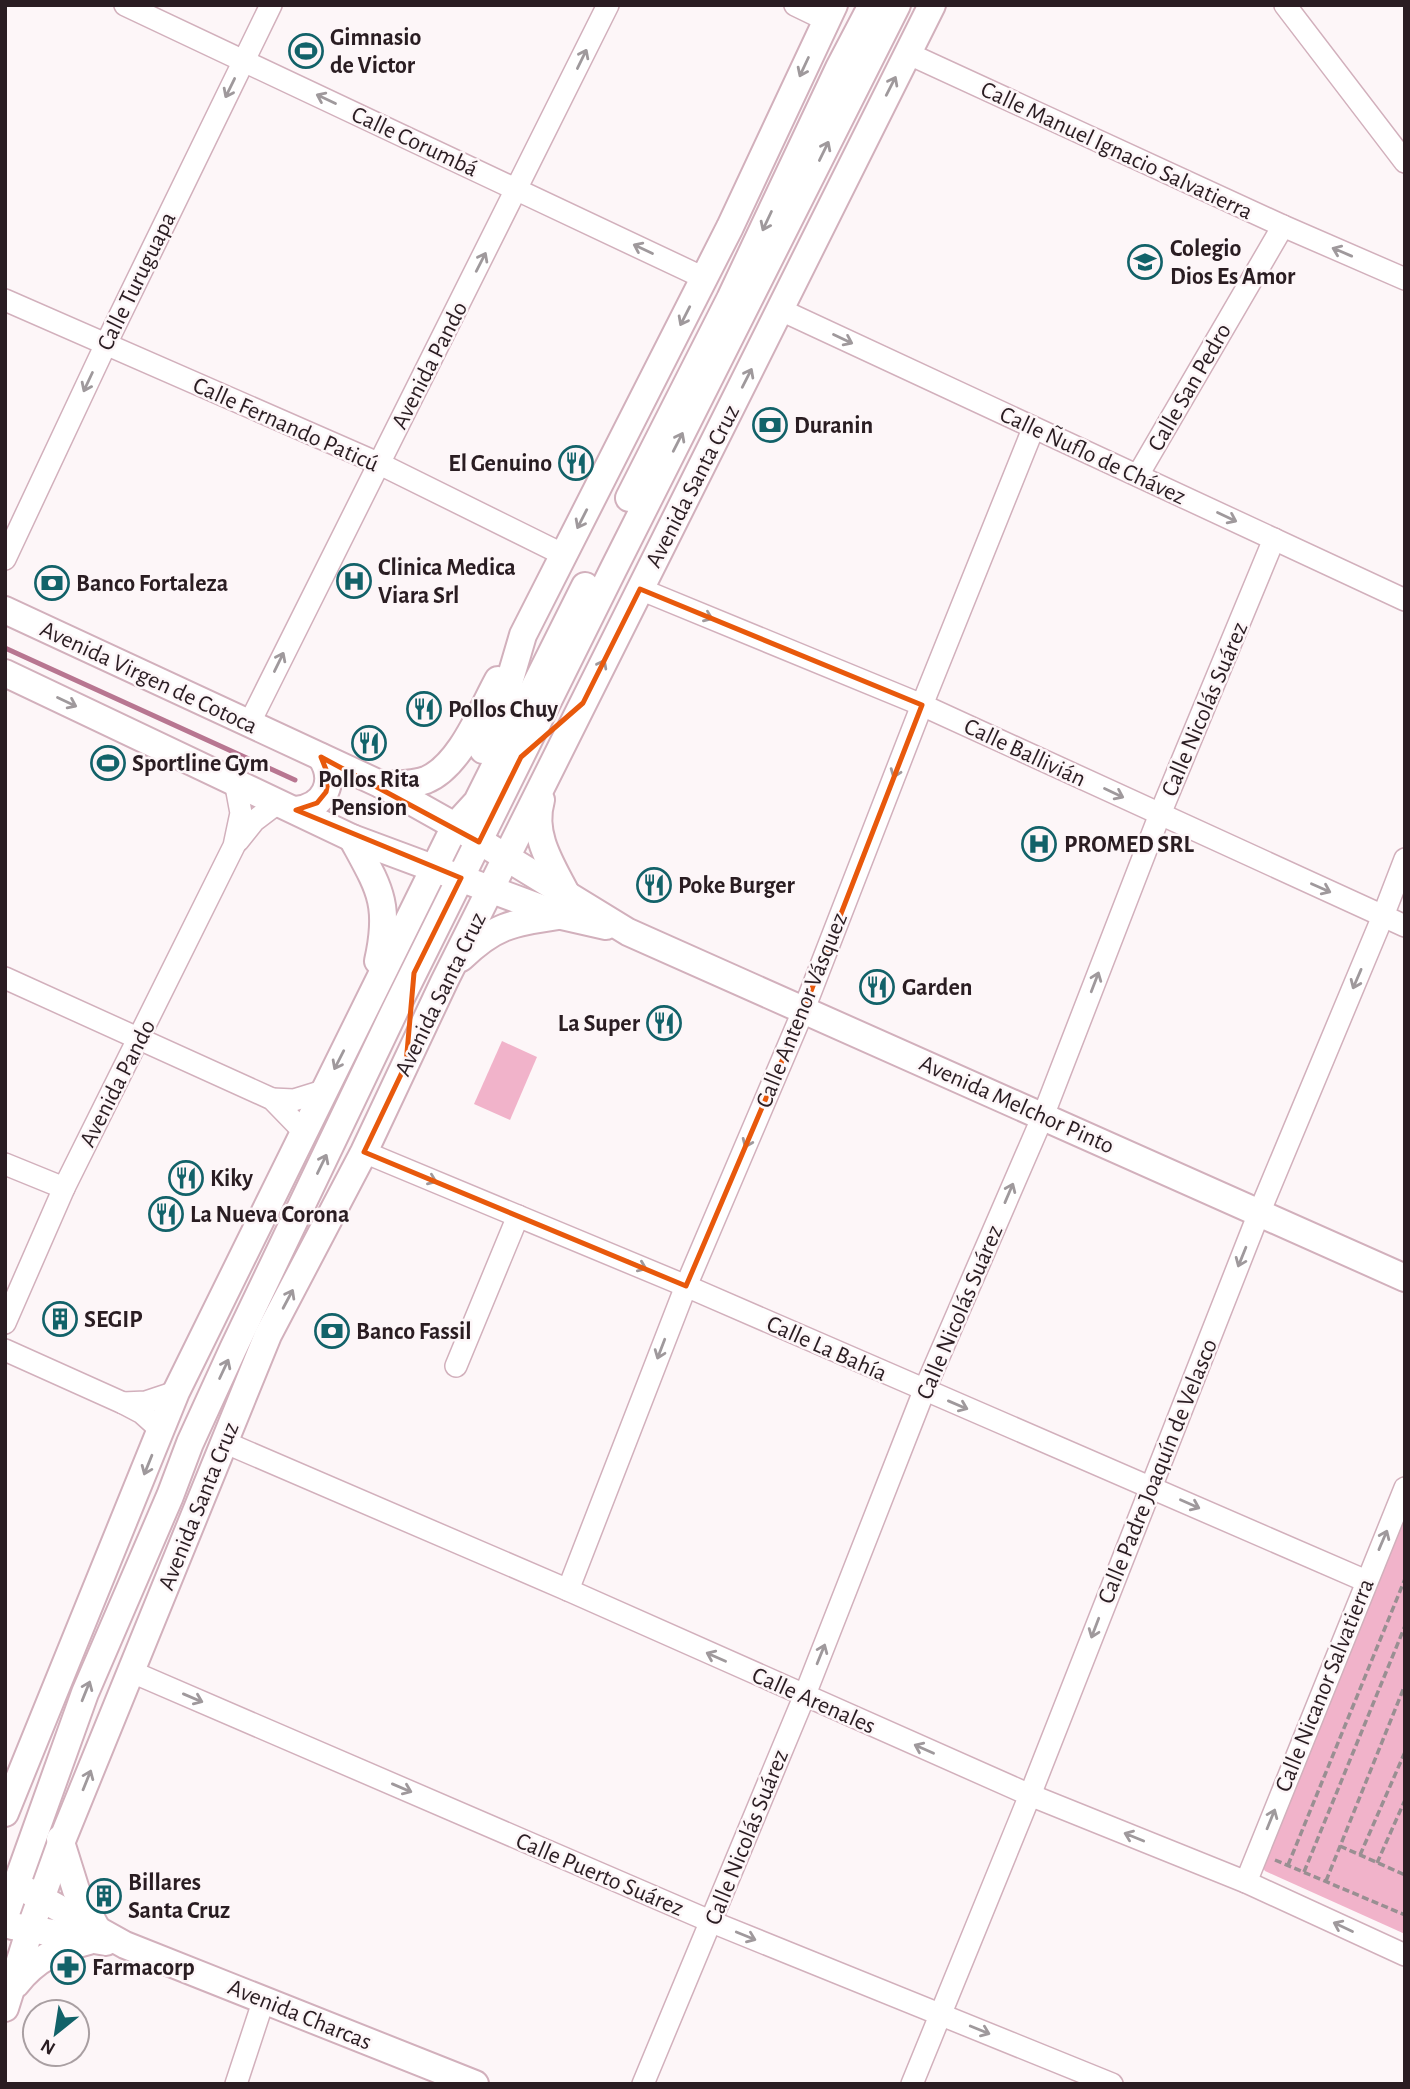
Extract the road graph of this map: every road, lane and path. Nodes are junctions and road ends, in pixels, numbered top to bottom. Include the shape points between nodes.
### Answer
1 (125, 5) edge
2 (271, 5) edge
3 (608, 5) edge
4 (795, 5) edge
5 (872, 5) edge
6 (897, 5) edge
7 (932, 5) edge
8 (1285, 5) edge
9 (830, 13) edge
10 (907, 53) junction
11 (244, 60) junction
12 (839, 68) junction
13 (868, 130) junction
14 (1405, 162) edge
15 (517, 189) junction
16 (1283, 226) junction
17 (730, 227) junction
18 (781, 238) junction
19 (704, 278) junction
20 (1405, 279) edge
21 (5, 300) edge
22 (781, 310) junction
23 (105, 346) junction
24 (1033, 429) junction
25 (380, 464) junction
26 (1138, 475) junction
27 (1274, 539) junction
28 (564, 555) junction
29 (5, 559) edge
30 (640, 589) junction
31 (1405, 600) edge
32 (5, 610) edge
33 (523, 635) junction
34 (5, 673) edge
35 (583, 703) junction
36 (922, 705) junction
37 (249, 724) junction
38 (321, 757) junction
39 (521, 757) junction
40 (548, 774) junction
41 (234, 781) junction
42 (382, 785) junction
43 (287, 806) junction
44 (1160, 814) junction
45 (455, 826) junction
46 (352, 838) junction
47 (479, 842) junction
48 (234, 846) junction
49 (506, 858) junction
50 (1405, 859) edge
51 (435, 868) junction
52 (461, 878) junction
53 (491, 889) junction
54 (564, 904) junction
55 (1383, 916) junction
56 (1405, 926) edge
57 (414, 973) junction
58 (5, 978) edge
59 (444, 982) junction
60 (370, 999) junction
61 (804, 1009) junction
62 (139, 1038) junction
63 (406, 1064) junction
64 (323, 1091) junction
65 (272, 1099) junction
66 (1043, 1116) junction
67 (304, 1132) junction
68 (364, 1152) junction
69 (5, 1164) edge
70 (64, 1188) junction
71 (1259, 1213) junction
72 (518, 1216) junction
73 (1405, 1278) edge
74 (686, 1286) junction
75 (5, 1323) edge
76 (268, 1335) junction
77 (5, 1350) edge
78 (456, 1366) dead end
79 (925, 1391) junction
80 (176, 1392) junction
81 (123, 1403) junction
82 (162, 1431) junction
83 (224, 1442) junction
84 (1150, 1487) junction
85 (1405, 1488) edge
86 (170, 1496) junction
87 (1405, 1579) edge
88 (1366, 1581) junction
89 (568, 1590) junction
90 (1405, 1626) edge
91 (130, 1671) junction
92 (1405, 1685) edge
93 (804, 1697) junction
94 (1405, 1752) edge
95 (10, 1790) edge
96 (1030, 1795) junction
97 (47, 1801) junction
98 (1405, 1801) edge
99 (5, 1813) edge
100 (61, 1843) junction
101 (1340, 1846) junction
102 (1360, 1855) junction
103 (1271, 1858) dead end
104 (1377, 1863) junction
105 (1287, 1865) junction
106 (1304, 1872) junction
107 (1405, 1875) edge
108 (1326, 1881) junction
109 (1246, 1882) junction
110 (9, 1883) edge
111 (1405, 1915) edge
112 (24, 1919) edge
113 (712, 1922) junction
114 (96, 1935) junction
115 (1405, 1955) edge
116 (8, 1999) edge
117 (264, 1999) junction
118 (939, 2014) junction
119 (236, 2084) edge
120 (475, 2084) edge
121 (643, 2084) edge
122 (912, 2084) edge
123 (1112, 2084) edge

1 - 11 street, Calle Corumbá
2 - 11 street, Calle Turuguapa
15 -> 3 street, Avenida Pando
4 - 9 street
5 - 12 main road, Avenida Santa Cruz
18 -> 6 main road, Avenida Santa Cruz
7 - 10 main road, Avenida Santa Cruz
8 - 14 street
9 -> 17 main road, Avenida Santa Cruz
13 -> 10 main road, Avenida Santa Cruz
10 - 16 street, Calle Manuel Ignacio Salvatierra
15 -> 11 street, Calle Corumbá
11 -> 23 street, Calle Turuguapa
12 - 17 main road
12 -> 45 main road, Avenida Santa Cruz via 730,299 477,802
13 - 18 main road
13 - 22 main road, Avenida Santa Cruz
19 -> 15 street, Calle Corumbá
25 -> 15 street, Avenida Pando
20 -> 16 street, Calle Manuel Ignacio Salvatierra
16 - 26 street, Calle San Pedro
17 - 19 main road, Avenida Santa Cruz
39 -> 18 main road, Avenida Santa Cruz
19 -> 28 main road, Avenida Santa Cruz
21 - 23 street, Calle Fernando Paticú
22 -> 24 street, Calle Ñuflo de Chávez
30 -> 22 main road, Avenida Santa Cruz
23 - 25 street, Calle Fernando Paticú
23 -> 29 street, Calle Turuguapa
24 - 26 street, Calle Ñuflo de Chávez
24 - 36 street, Calle Antenor Vásquez
25 - 28 street, Calle Fernando Paticú
37 -> 25 street, Avenida Pando
26 -> 27 street, Calle Ñuflo de Chávez
27 - 31 street, Calle Ñuflo de Chávez
27 - 44 street, Calle Nicolás Suárez
28 - 33 main road, Avenida Santa Cruz
35 -> 30 main road, Avenida Santa Cruz
30 -> 36 street, Calle Ballivián
32 - 37 main road, Avenida Virgen de Cotoca
33 - 42 main road via 452,760 424,780
33 - 45 main road, Avenida Santa Cruz via 498,720 461,793
34 -> 41 main road
35 - 39 main road
35 - 40 main road, Avenida Santa Cruz
36 -> 44 street, Calle Ballivián
36 -> 61 street, Calle Antenor Vásquez
37 - 38 main road, Avenida Virgen de Cotoca
38 - 42 main road, Avenida Virgen de Cotoca
38 - 43 main road via 329,777 326,792 317,803
39 - 47 main road, Avenida Santa Cruz
40 - 49 main road, Avenida Santa Cruz
40 - 54 main road via 537,829
41 - 43 main road
41 - 48 street, Avenida Pando via 242,813
42 - 45 main road, Avenida Virgen de Cotoca
43 - 46 main road
43 - 48 street, Avenida Pando via 254,821
44 -> 55 street, Calle Ballivián
66 -> 44 street, Calle Nicolás Suárez
45 - 47 main road, Avenida Virgen de Cotoca
45 - 51 main road, Avenida Santa Cruz
46 - 51 main road
46 - 60 main road via 377,884 384,910 385,932
47 - 49 main road, Avenida Melchor Pinto
47 - 52 main road, Avenida Santa Cruz
48 - 62 street, Avenida Pando
49 - 53 main road, Avenida Santa Cruz
49 - 54 main road, Avenida Melchor Pinto
50 - 55 street, Calle Padre Joaquín de Velasco
51 - 52 main road
51 - 60 main road, Avenida Santa Cruz
52 - 53 main road, Avenida Melchor Pinto
52 - 57 main road, Avenida Santa Cruz
53 - 54 main road, Avenida Melchor Pinto
53 - 59 main road, Avenida Santa Cruz
54 - 59 main road via 499,928 473,947
54 - 61 main road, Avenida Melchor Pinto
55 - 56 street, Calle Ballivián
55 -> 71 street, Calle Padre Joaquín de Velasco
57 - 63 main road
86 -> 57 main road, Avenida Santa Cruz via 233,1349
58 - 62 street
59 - 63 main road, Avenida Santa Cruz
60 -> 64 main road, Avenida Santa Cruz
61 - 66 main road, Avenida Melchor Pinto
61 -> 74 street, Calle Antenor Vásquez
62 - 65 street
62 - 70 street, Avenida Pando
63 - 68 main road, Avenida Santa Cruz
64 - 65 street via 294,1100
64 - 67 main road, Avenida Santa Cruz
65 - 67 street
66 - 71 main road, Avenida Melchor Pinto
79 -> 66 street, Calle Nicolás Suárez
67 - 80 main road, Avenida Santa Cruz
68 -> 72 street, Calle La Bahía
76 -> 68 main road, Avenida Santa Cruz
69 - 70 street
70 - 75 street, Avenida Pando
71 - 73 main road, Avenida Melchor Pinto
71 -> 84 street, Calle Padre Joaquín de Velasco
72 -> 74 street, Calle La Bahía
72 - 78 street
74 - 79 street, Calle La Bahía
74 -> 89 street, Calle Antenor Vásquez
76 - 83 main road, Avenida Santa Cruz
76 - 86 main road
77 - 81 street
79 -> 84 street, Calle La Bahía
93 -> 79 street, Calle Nicolás Suárez
80 - 81 street via 146,1402
80 - 82 main road, Avenida Santa Cruz
81 - 82 street
82 -> 95 main road, Avenida Santa Cruz
83 - 89 street, Calle Arenales
83 - 91 main road, Avenida Santa Cruz
84 -> 88 street, Calle La Bahía
84 -> 96 street, Calle Padre Joaquín de Velasco
88 -> 85 street, Calle Nicanor Salvatierra
97 -> 86 main road, Avenida Santa Cruz via 85,1693
87 - 105 path
109 -> 88 street, Calle Nicanor Salvatierra
93 -> 89 street, Calle Arenales
90 - 106 path
100 -> 91 main road, Avenida Santa Cruz
91 -> 113 street, Calle Puerto Suárez
92 - 101 path
96 -> 93 street, Calle Arenales
93 - 113 street, Calle Nicolás Suárez
94 - 102 path
95 - 99 main road, Avenida Santa Cruz
109 -> 96 street, Calle Arenales
96 - 118 street, Calle Padre Joaquín de Velasco
97 - 100 main road
97 - 110 main road, Avenida Santa Cruz via 31,1846
98 - 104 path
100 - 112 main road, Avenida Santa Cruz
100 - 114 main road
101 - 102 path
101 - 108 path
102 - 104 path
103 - 105 path
104 - 107 path
105 - 106 path
106 - 108 path
108 - 111 path
115 -> 109 street, Calle Arenales
110 - 112 main road, Avenida Santa Cruz
112 - 114 main road, Avenida Charcas
112 - 114 main road, Avenida Charcas
112 - 116 main road, Avenida Santa Cruz
113 -> 118 street, Calle Puerto Suárez
113 - 121 street, Calle Nicolás Suárez
114 - 116 main road via 46,1955 27,1969
114 - 117 main road, Avenida Charcas
117 - 119 street
117 - 120 main road, Avenida Charcas
118 - 122 street, Calle Padre Joaquín de Velasco
118 -> 123 street, Calle Puerto Suárez

